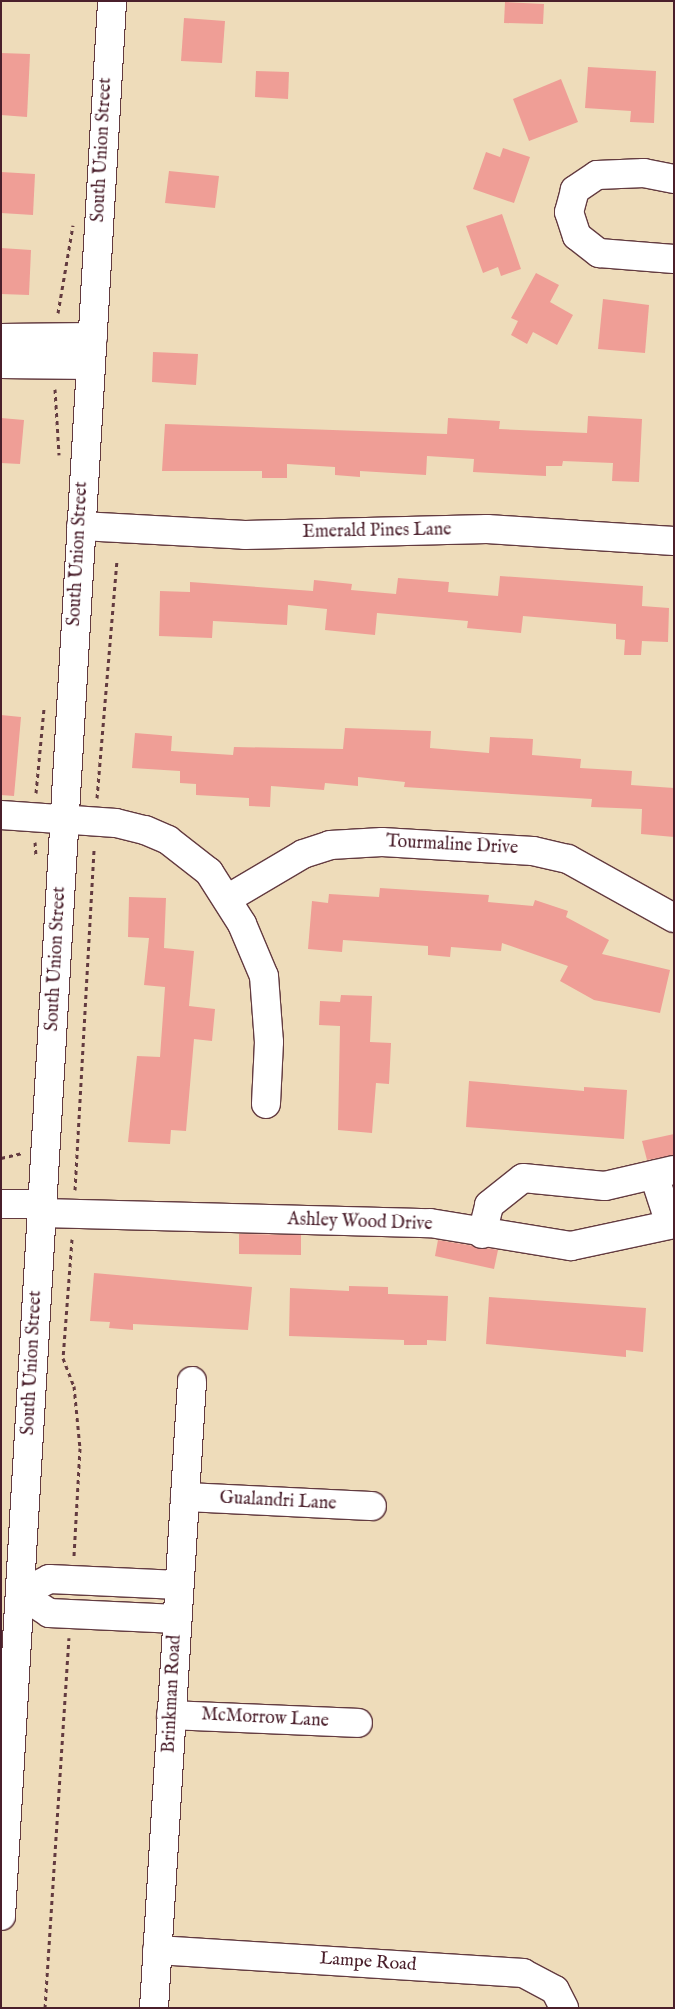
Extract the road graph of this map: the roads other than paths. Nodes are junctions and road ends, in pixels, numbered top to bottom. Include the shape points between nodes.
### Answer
1 (112, 1) edge
2 (674, 179) edge
3 (674, 259) edge
4 (93, 337) junction
5 (1, 338) edge
6 (1, 364) edge
7 (91, 365) junction
8 (81, 526) junction
9 (674, 542) edge
10 (1, 815) edge
11 (65, 820) junction
12 (227, 899) junction
13 (674, 918) edge
14 (266, 1104) dead end
15 (664, 1172) edge
16 (1, 1204) edge
17 (42, 1209) junction
18 (672, 1224) edge
19 (482, 1234) junction
20 (192, 1381) dead end
21 (184, 1497) junction
22 (372, 1506) dead end
23 (179, 1585) junction
24 (11, 1594) edge
25 (177, 1619) junction
26 (171, 1715) junction
27 (358, 1724) dead end
28 (1, 1916) edge
29 (157, 1950) junction
30 (154, 2008) edge
31 (564, 2008) edge

1 - 4 street, South Union Street
2 - 3 street via 644,173 597,175 575,190 569,212 576,236 599,253
4 - 5 street
4 - 7 street, South Union Street
6 - 7 street
7 - 8 street, South Union Street
8 - 9 street, Emerald Pines Lane via 245,535 487,529
8 - 11 street, South Union Street
10 - 11 street
11 - 12 street via 145,830 168,840 209,872
11 - 17 street, South Union Street
12 - 13 street, Tourmaline Drive via 303,854 330,845 382,842 533,850 568,859
12 - 14 street via 264,976 269,1015
15 - 18 street
15 - 19 street via 605,1186 523,1178 489,1205
16 - 17 street, Ashley Wood Drive
17 - 19 street, Ashley Wood Drive via 74,1215 430,1223
17 - 24 street, South Union Street
18 - 19 street, Ashley Wood Drive via 571,1246
20 - 21 street, Brinkman Road
21 - 22 street, Gualandri Lane
21 - 23 street, Brinkman Road
23 - 24 street via 49,1579
23 - 25 street, Brinkman Road
24 - 25 street via 49,1613
24 - 28 street, South Union Street
25 - 26 street, Brinkman Road
26 - 27 street, McMorrow Lane
26 - 29 street, Brinkman Road
29 - 30 street, Brinkman Road
29 - 31 street, Lampe Road via 523,1973 555,1990

